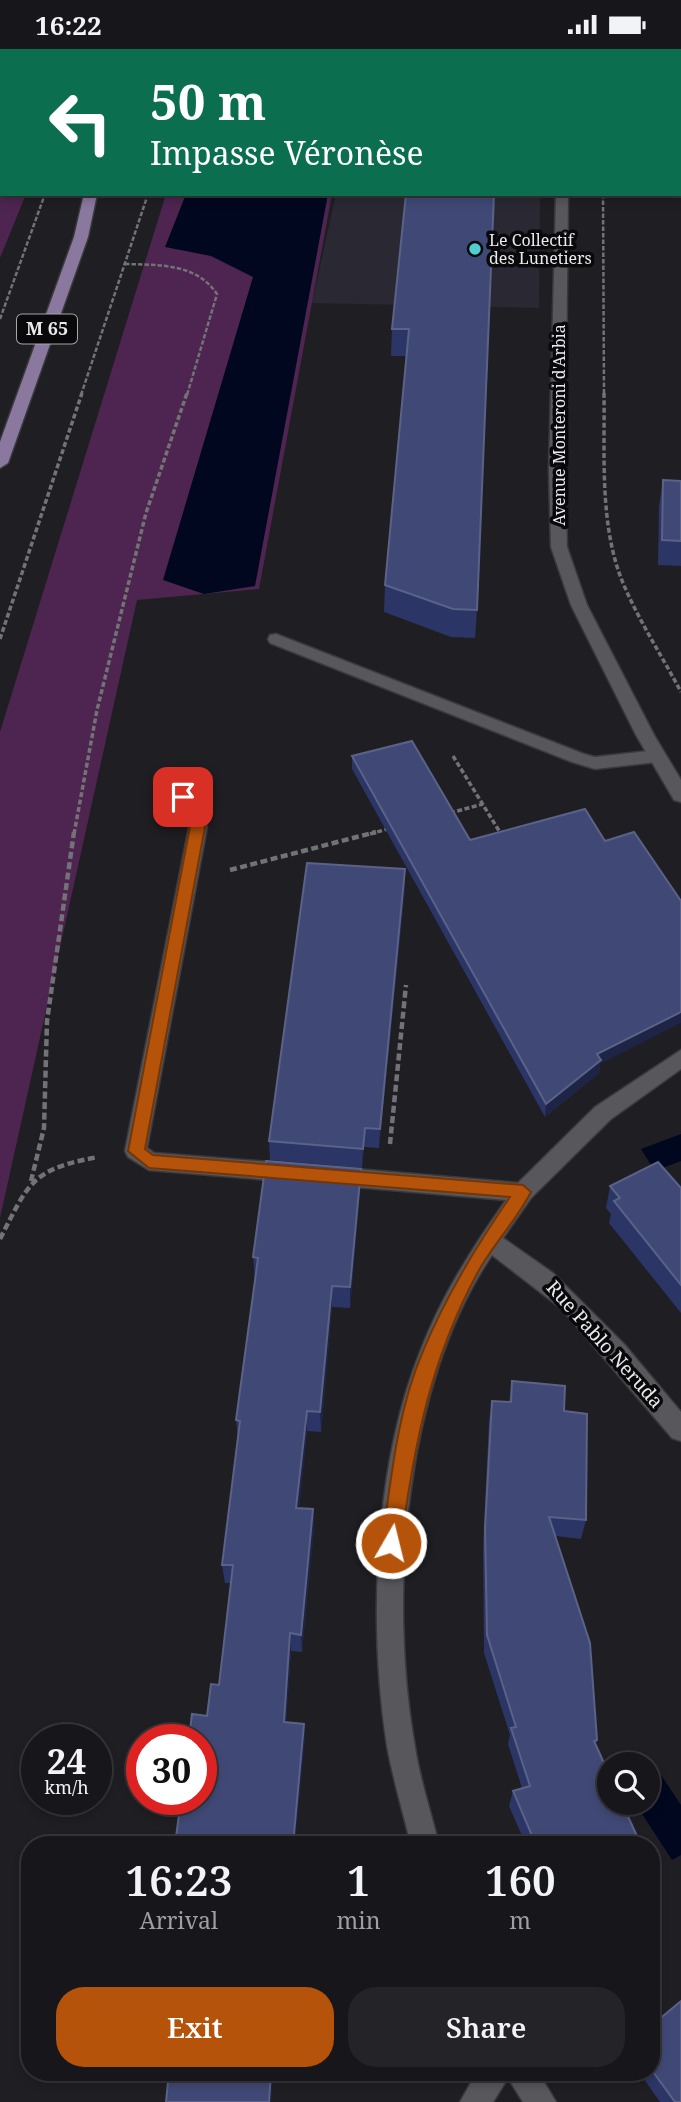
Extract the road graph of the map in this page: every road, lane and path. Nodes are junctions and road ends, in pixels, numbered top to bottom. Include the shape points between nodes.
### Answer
1 (44, 196) edge
2 (91, 196) edge
3 (147, 196) edge
4 (562, 196) edge
5 (603, 196) edge
6 (125, 264) junction
7 (0, 319) edge
8 (0, 463) edge
9 (0, 639) edge
10 (276, 639) dead end
11 (681, 692) edge
12 (657, 755) junction
13 (453, 756) dead end
14 (170, 787) dead end
15 (681, 796) edge
16 (483, 804) junction
17 (443, 815) edge
18 (402, 825) edge
19 (505, 840) edge
20 (188, 881) junction
21 (406, 985) dead end
22 (681, 1058) edge
23 (136, 1151) junction
24 (31, 1181) junction
25 (386, 1181) junction
26 (523, 1192) junction
27 (0, 1239) edge
28 (489, 1241) junction
29 (681, 1430) edge
30 (423, 1836) edge
31 (489, 2081) edge
32 (526, 2081) edge
33 (475, 2102) edge
34 (541, 2102) edge

1 - 7 path
2 - 8 main road, M 65 via 81,237
3 - 6 path
4 - 12 street, Avenue Monteroni d'Arbia via 559,547 579,605
5 - 11 path via 605,487 611,540 623,583
6 - 9 path
6 - 24 path via 191,271 210,280 217,294 146,513 97,710 66,873 47,1021 44,1128
10 - 12 street via 586,761
12 - 15 street, Avenue Monteroni d'Arbia
13 - 16 path
14 - 20 street via 195,808 198,827
16 - 17 path
16 - 19 path
18 - 20 path
20 - 23 street
21 - 25 path
22 - 26 street via 603,1112
23 - 24 path via 56,1164
23 - 25 street via 149,1161
24 - 27 path
25 - 26 street
26 - 28 street
28 - 29 street, Rue Pablo Neruda via 524,1261 565,1294
28 - 30 street via 472,1266 431,1353 405,1446 391,1543 393,1673 401,1747
31 - 33 street
32 - 34 street

